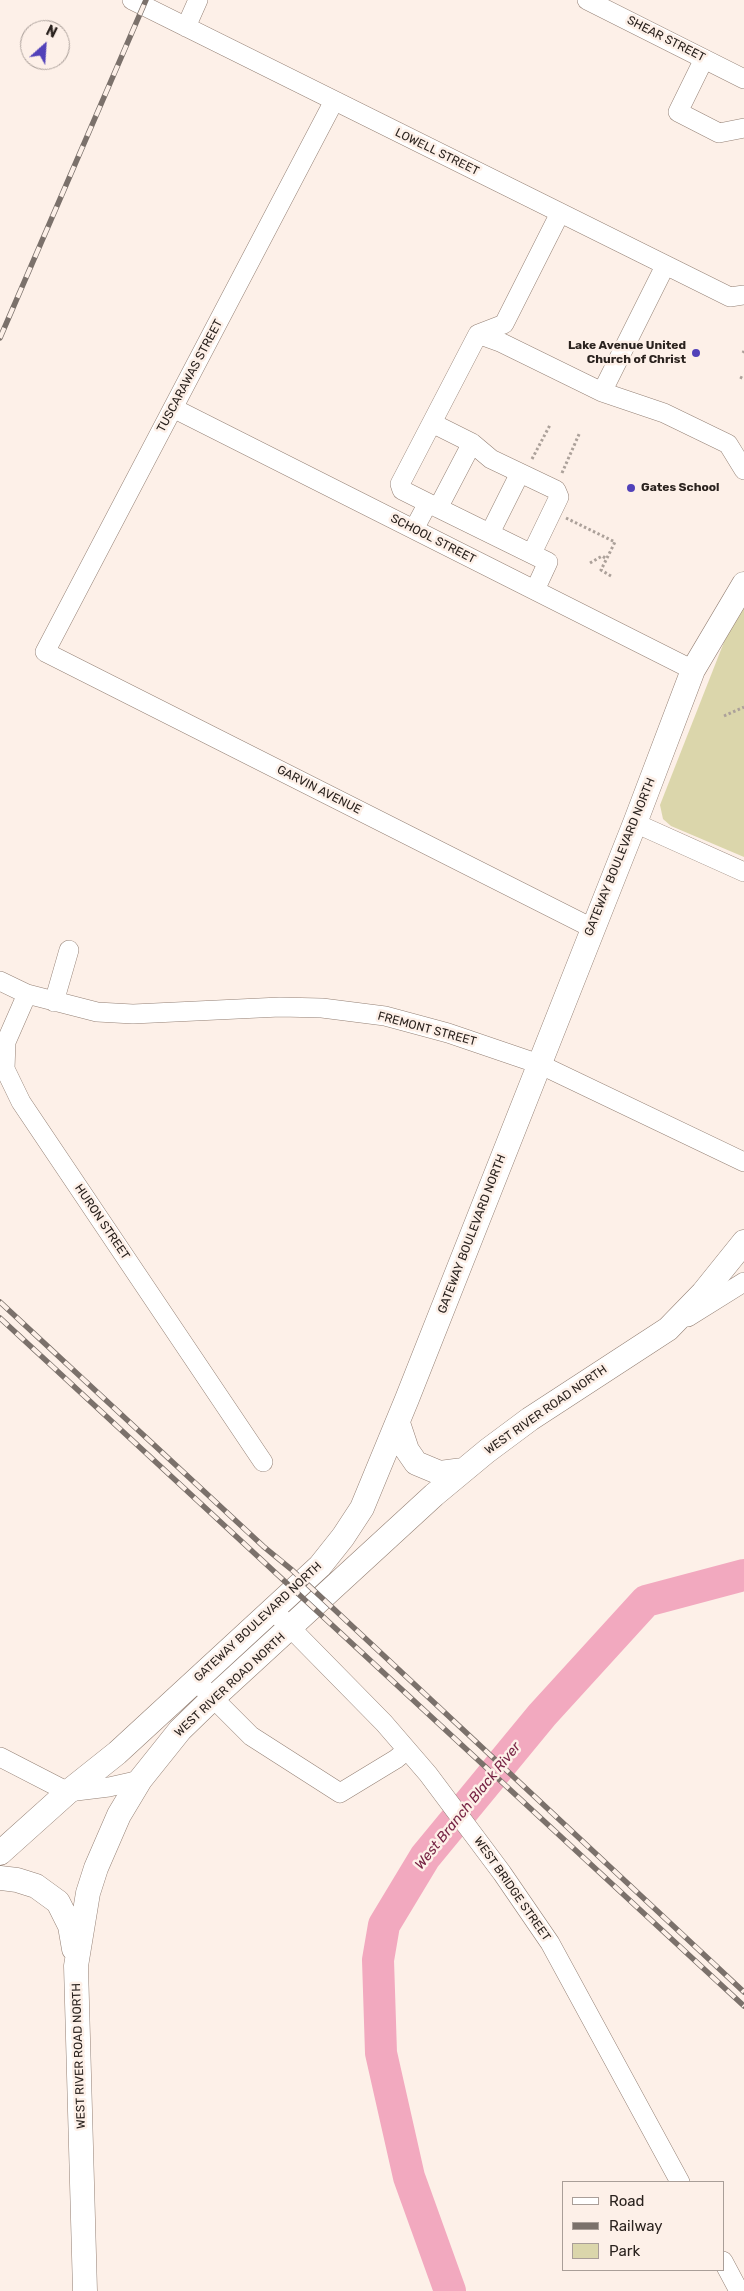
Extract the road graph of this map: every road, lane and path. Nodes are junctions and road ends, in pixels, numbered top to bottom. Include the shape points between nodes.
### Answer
1 (132, 0) edge
2 (198, 0) edge
3 (587, 0) edge
4 (186, 27) junction
5 (704, 58) junction
6 (744, 79) edge
7 (334, 101) junction
8 (744, 128) edge
9 (560, 213) junction
10 (666, 266) junction
11 (744, 295) edge
12 (478, 334) junction
13 (602, 392) junction
14 (173, 408) junction
15 (432, 423) junction
16 (550, 425) dead end
17 (580, 432) dead end
18 (736, 441) edge
19 (472, 444) junction
20 (536, 453) dead end
21 (569, 457) dead end
22 (744, 470) edge
23 (520, 473) junction
24 (433, 506) junction
25 (560, 515) dead end
26 (414, 529) junction
27 (490, 532) junction
28 (525, 550) junction
29 (607, 559) junction
30 (590, 563) dead end
31 (503, 574) junction
32 (611, 576) dead end
33 (744, 584) edge
34 (535, 590) junction
35 (46, 652) joint
36 (693, 670) junction
37 (744, 707) edge
38 (724, 716) dead end
39 (635, 823) junction
40 (744, 872) edge
41 (592, 928) junction
42 (69, 950) dead end
43 (0, 981) edge
44 (27, 994) junction
45 (54, 1002) junction
46 (539, 1064) junction
47 (744, 1162) edge
48 (744, 1242) edge
49 (744, 1282) edge
50 (668, 1329) junction
51 (398, 1423) junction
52 (263, 1462) dead end
53 (464, 1470) junction
54 (273, 1610) junction
55 (291, 1627) junction
56 (196, 1680) junction
57 (213, 1698) junction
58 (407, 1750) junction
59 (0, 1757) edge
60 (140, 1780) junction
61 (68, 1792) junction
62 (0, 1853) edge
63 (0, 1878) edge
64 (76, 1966) junction
65 (679, 2181) edge
66 (724, 2263) edge
67 (85, 2291) edge
68 (739, 2291) edge

1 - 4 street, LOWELL STREET
2 - 4 street
3 - 5 street, SHEAR STREET
4 - 7 street, LOWELL STREET
5 - 6 street, SHEAR STREET
5 - 8 street via 678,112 719,133
7 - 9 street, LOWELL STREET
7 - 14 street, TUSCARAWAS STREET
9 - 10 street, LOWELL STREET
9 - 12 street via 504,324
10 - 11 street, LOWELL STREET via 730,297
10 - 13 street
12 - 13 street
12 - 15 street
13 - 18 street
14 - 26 street, SCHOOL STREET
14 - 35 street, TUSCARAWAS STREET
15 - 19 street
15 - 24 street via 400,484 402,490
16 - 20 path
17 - 21 path
18 - 22 street
19 - 23 street
19 - 24 street
23 - 27 street
23 - 28 street via 556,490 558,497
24 - 26 street
24 - 27 street
25 - 29 path via 615,542
26 - 31 street, SCHOOL STREET
27 - 28 street
28 - 31 street
28 - 34 street via 548,562
29 - 30 path via 602,556
29 - 32 path via 601,570
31 - 34 street, SCHOOL STREET
33 - 36 main road, GATEWAY BOULEVARD NORTH
34 - 36 street, SCHOOL STREET
35 - 41 street, GARVIN AVENUE
36 - 39 main road, GATEWAY BOULEVARD NORTH
37 - 38 path
39 - 40 street
39 - 41 main road, GATEWAY BOULEVARD NORTH
41 - 46 main road, GATEWAY BOULEVARD NORTH
42 - 45 street
43 - 44 street
44 - 45 street, FREMONT STREET
44 - 52 street, HURON STREET via 6,1042 5,1069 21,1102
45 - 46 street, FREMONT STREET via 97,1012 133,1014 280,1007 356,1012 416,1024
46 - 47 street, FREMONT STREET
46 - 51 main road, GATEWAY BOULEVARD NORTH
48 - 50 main road via 703,1293
49 - 50 street, WEST RIVER ROAD NORTH
50 - 53 main road, WEST RIVER ROAD NORTH via 530,1419
51 - 53 main road via 407,1450 416,1463 440,1473
51 - 54 main road, GATEWAY BOULEVARD NORTH via 362,1508 343,1537 320,1566
53 - 55 main road, WEST RIVER ROAD NORTH
54 - 55 street, WEST BRIDGE STREET
54 - 56 main road, GATEWAY BOULEVARD NORTH
55 - 57 main road, WEST RIVER ROAD NORTH
55 - 58 street, WEST BRIDGE STREET
56 - 57 street
56 - 61 main road, GATEWAY BOULEVARD NORTH via 117,1753
57 - 58 street via 251,1736 340,1793
57 - 60 main road, WEST RIVER ROAD NORTH via 180,1730
58 - 65 street, WEST BRIDGE STREET via 502,1873 550,1943
59 - 61 street
60 - 61 street
60 - 64 main road, WEST RIVER ROAD NORTH via 119,1815 96,1868 88,1893
61 - 62 main road, GATEWAY BOULEVARD NORTH
63 - 64 main road via 36,1886 58,1902 70,1926
64 - 67 main road, WEST RIVER ROAD NORTH
66 - 68 street

